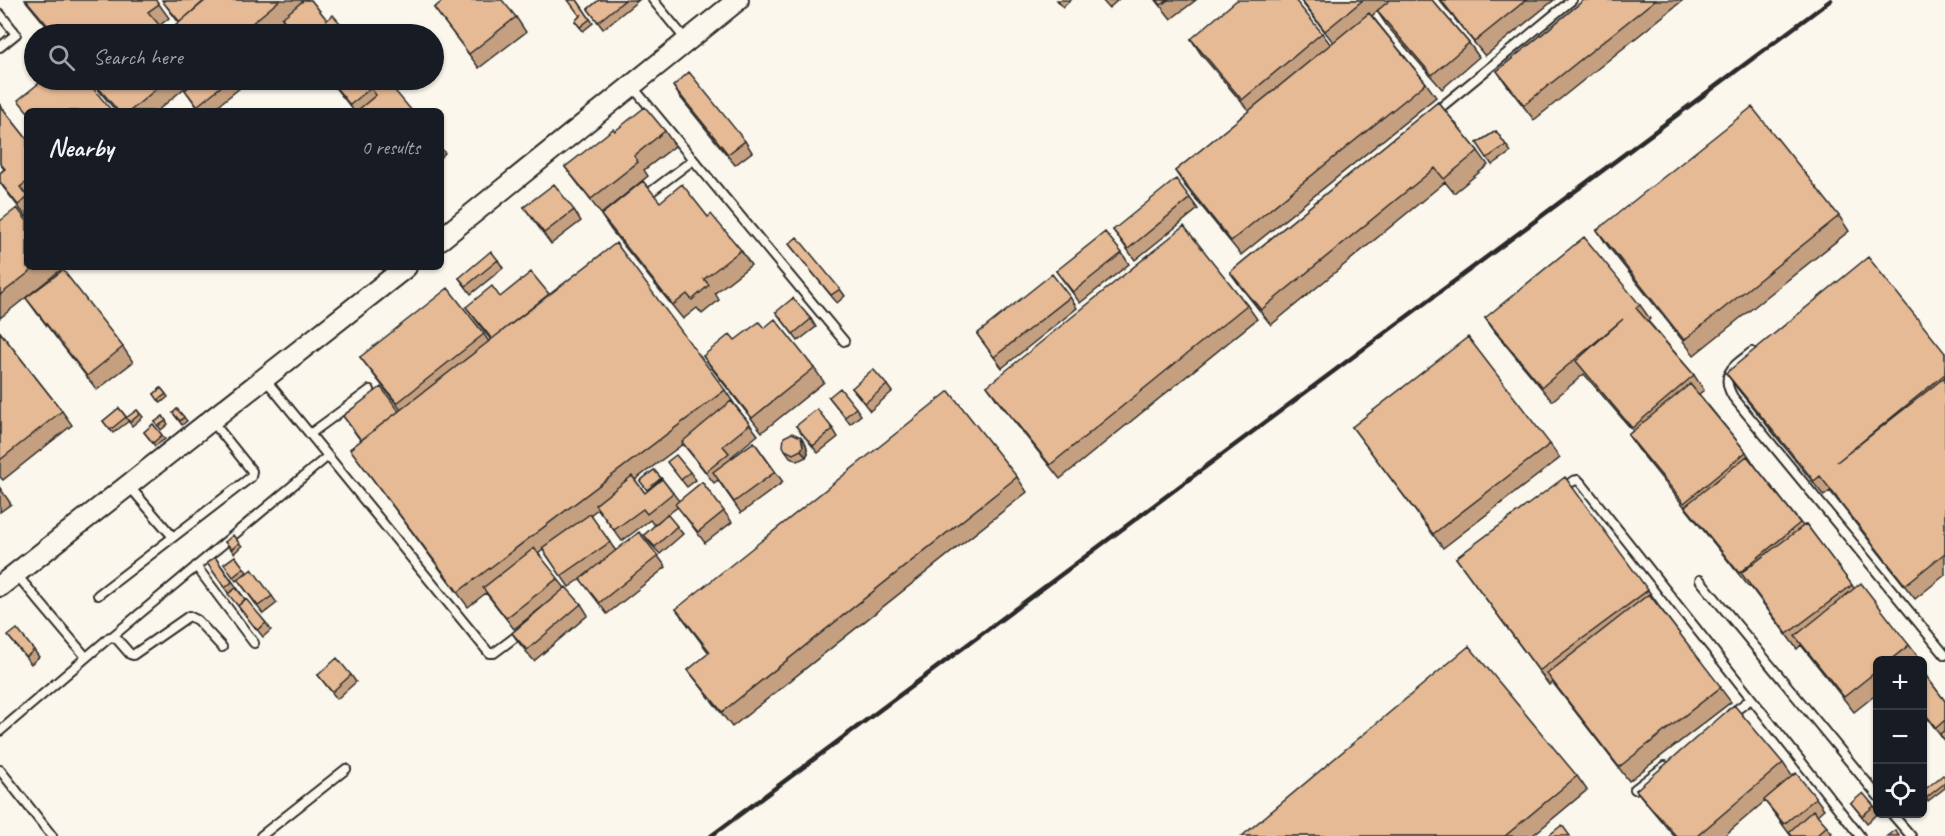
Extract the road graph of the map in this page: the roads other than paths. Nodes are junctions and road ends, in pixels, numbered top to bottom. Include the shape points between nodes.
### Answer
1 (653, 0) edge
2 (738, 0) edge
3 (1572, 0) edge
4 (0, 14) edge
5 (687, 41) junction
6 (0, 47) edge
7 (631, 85) junction
8 (1427, 118) edge
9 (693, 160) junction
10 (636, 203) edge
11 (444, 237) edge
12 (402, 270) edge
13 (844, 341) dead end
14 (1760, 346) edge
15 (265, 379) junction
16 (370, 390) dead end
17 (212, 421) junction
18 (310, 434) junction
19 (328, 456) junction
20 (129, 485) junction
21 (1555, 494) edge
22 (173, 537) junction
23 (196, 566) junction
24 (16, 574) junction
25 (1700, 580) dead end
26 (0, 586) edge
27 (98, 596) dead end
28 (525, 629) edge
29 (113, 636) junction
30 (254, 643) dead end
31 (222, 647) dead end
32 (1945, 655) edge
33 (86, 657) junction
34 (1751, 699) junction
35 (1724, 719) edge
36 (0, 731) edge
37 (1671, 761) edge
38 (346, 769) dead end
39 (0, 770) edge
40 (1635, 789) edge
41 (1873, 790) edge
42 (1896, 818) edge
43 (52, 836) edge
44 (261, 836) edge
45 (1860, 836) edge
46 (1911, 836) edge

1 - 5 lane
2 - 5 street
3 - 8 lane
4 - 6 lane via 16,34
5 - 7 street
7 - 9 lane
7 - 11 street
9 - 10 lane
9 - 13 lane
12 - 15 street
14 - 32 lane via 1727,376 1732,397
15 - 17 street
15 - 18 lane
16 - 18 lane
17 - 20 street
17 - 22 lane via 252,471 252,477
18 - 19 lane
19 - 23 lane
19 - 28 lane via 489,653
20 - 22 lane
20 - 24 street
21 - 34 lane via 1573,481 1581,483
22 - 27 lane
23 - 29 lane
23 - 30 lane
24 - 26 street
24 - 33 lane
25 - 41 lane
29 - 31 lane via 133,655 189,616
29 - 33 lane
33 - 36 lane
34 - 35 lane
34 - 45 lane
37 - 40 lane
38 - 44 lane
39 - 43 lane
42 - 46 lane

